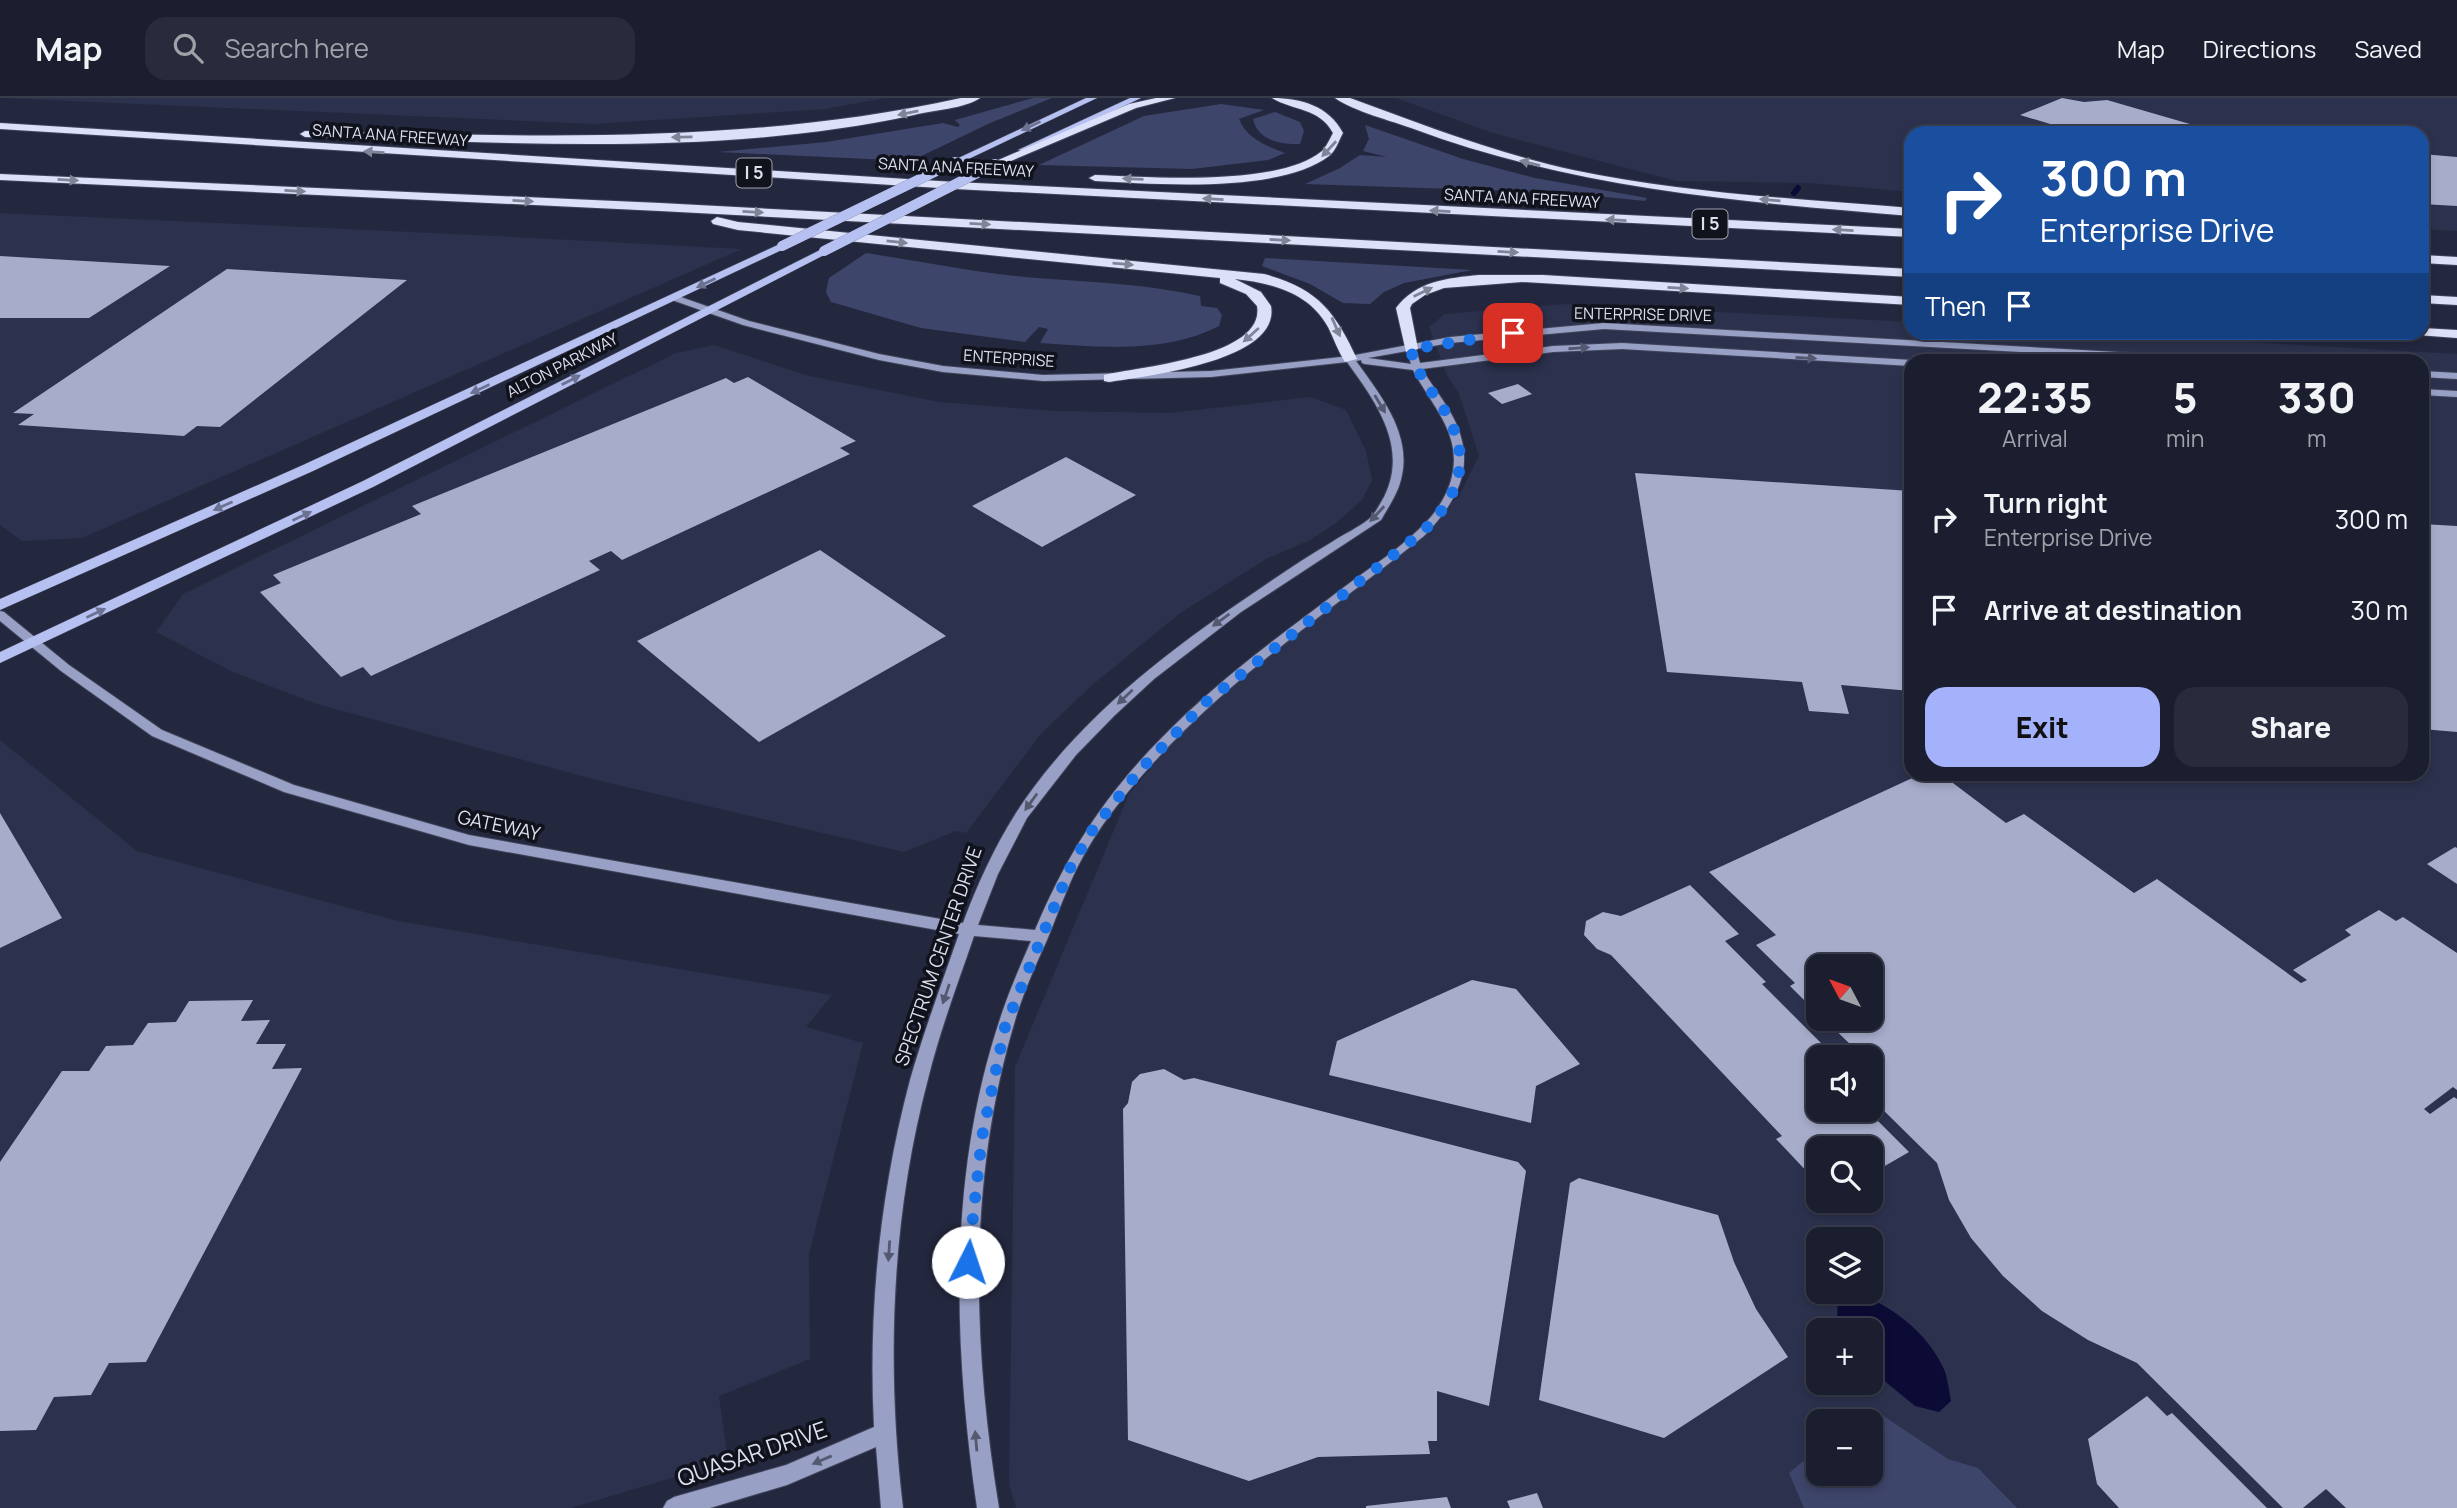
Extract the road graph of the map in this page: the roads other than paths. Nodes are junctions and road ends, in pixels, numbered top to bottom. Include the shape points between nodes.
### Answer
1 (975, 98) edge
2 (1093, 98) edge
3 (1137, 98) edge
4 (1170, 98) edge
5 (1278, 98) edge
6 (1340, 98) edge
7 (0, 125) edge
8 (406, 154) junction
9 (995, 164) junction
10 (1016, 176) dead end
11 (0, 177) edge
12 (1085, 178) dead end
13 (660, 207) junction
14 (1904, 211) edge
15 (1904, 233) edge
16 (2429, 259) edge
17 (2457, 261) edge
18 (1193, 270) junction
19 (1904, 272) edge
20 (675, 298) junction
21 (2429, 299) edge
22 (1904, 301) edge
23 (2457, 301) edge
24 (706, 309) junction
25 (2429, 332) edge
26 (2457, 334) edge
27 (1411, 349) junction
28 (2100, 354) edge
29 (1350, 359) junction
30 (1904, 363) edge
31 (1414, 367) junction
32 (2429, 374) edge
33 (2457, 376) edge
34 (1109, 378) junction
35 (2429, 392) edge
36 (2457, 394) edge
37 (0, 605) edge
38 (0, 615) edge
39 (34, 642) junction
40 (0, 658) edge
41 (968, 930) junction
42 (1041, 936) junction
43 (885, 1433) junction
44 (674, 1508) edge
45 (891, 1508) edge
46 (988, 1508) edge

1 -> 7 highway via 865,121 704,136 569,138
2 -> 20 main road, ALTON PARKWAY, bridge
3 - 9 main road, ALTON PARKWAY
4 - 9 highway via 1133,106
5 -> 12 highway via 1330,120 1338,133 1331,150 1300,167 1249,177
14 -> 6 highway via 1696,193 1605,179 1488,151
8 -> 7 highway, SANTA ANA FREEWAY / I 5
8 - 10 highway
15 -> 8 highway, SANTA ANA FREEWAY / I 5
9 - 24 main road, ALTON PARKWAY, bridge
11 -> 13 highway, I 5
13 -> 18 highway via 738,226
13 -> 19 highway, I 5
16 - 17 highway
18 -> 29 highway via 1292,286 1332,317
18 -> 34 highway via 1258,295 1265,306 1258,331 1218,354
20 - 24 street, ENTERPRISE
20 -> 37 main road, ALTON PARKWAY
21 - 23 highway
27 -> 22 highway via 1403,308 1406,302 1431,287 1458,281 1609,284
24 - 34 street, ENTERPRISE via 924,366 1016,376
39 -> 24 main road, ALTON PARKWAY via 368,484
25 - 26 highway
27 - 28 street, ENTERPRISE DRIVE via 1513,333 1604,326
27 - 29 street, ENTERPRISE DRIVE
27 - 31 street
29 - 31 street, ENTERPRISE DRIVE
29 - 34 street, ENTERPRISE via 1190,376
29 -> 41 street, SPECTRUM CENTER DRIVE via 1390,420 1399,445 1400,469 1387,503 1375,520 1276,580 1181,649 1093,729 1042,787 1000,847
31 -> 30 street, ENTERPRISE DRIVE via 1553,349 1622,346
31 - 42 street via 1446,412 1459,441 1460,472 1447,504 1420,534 1237,676 1162,746 1091,832
32 - 33 street
35 - 36 street
38 - 39 street, GATEWAY
39 - 40 main road, ALTON PARKWAY
39 - 41 street, GATEWAY via 157,733 289,789 469,840
41 - 42 street, GATEWAY
41 -> 43 street, SPECTRUM CENTER DRIVE via 918,1083 897,1183 887,1279
46 -> 42 street via 978,1454 968,1338 971,1225 996,1065 1009,1014
43 -> 44 street, QUASAR DRIVE via 787,1475
43 - 45 street, SPECTRUM CENTER DRIVE

